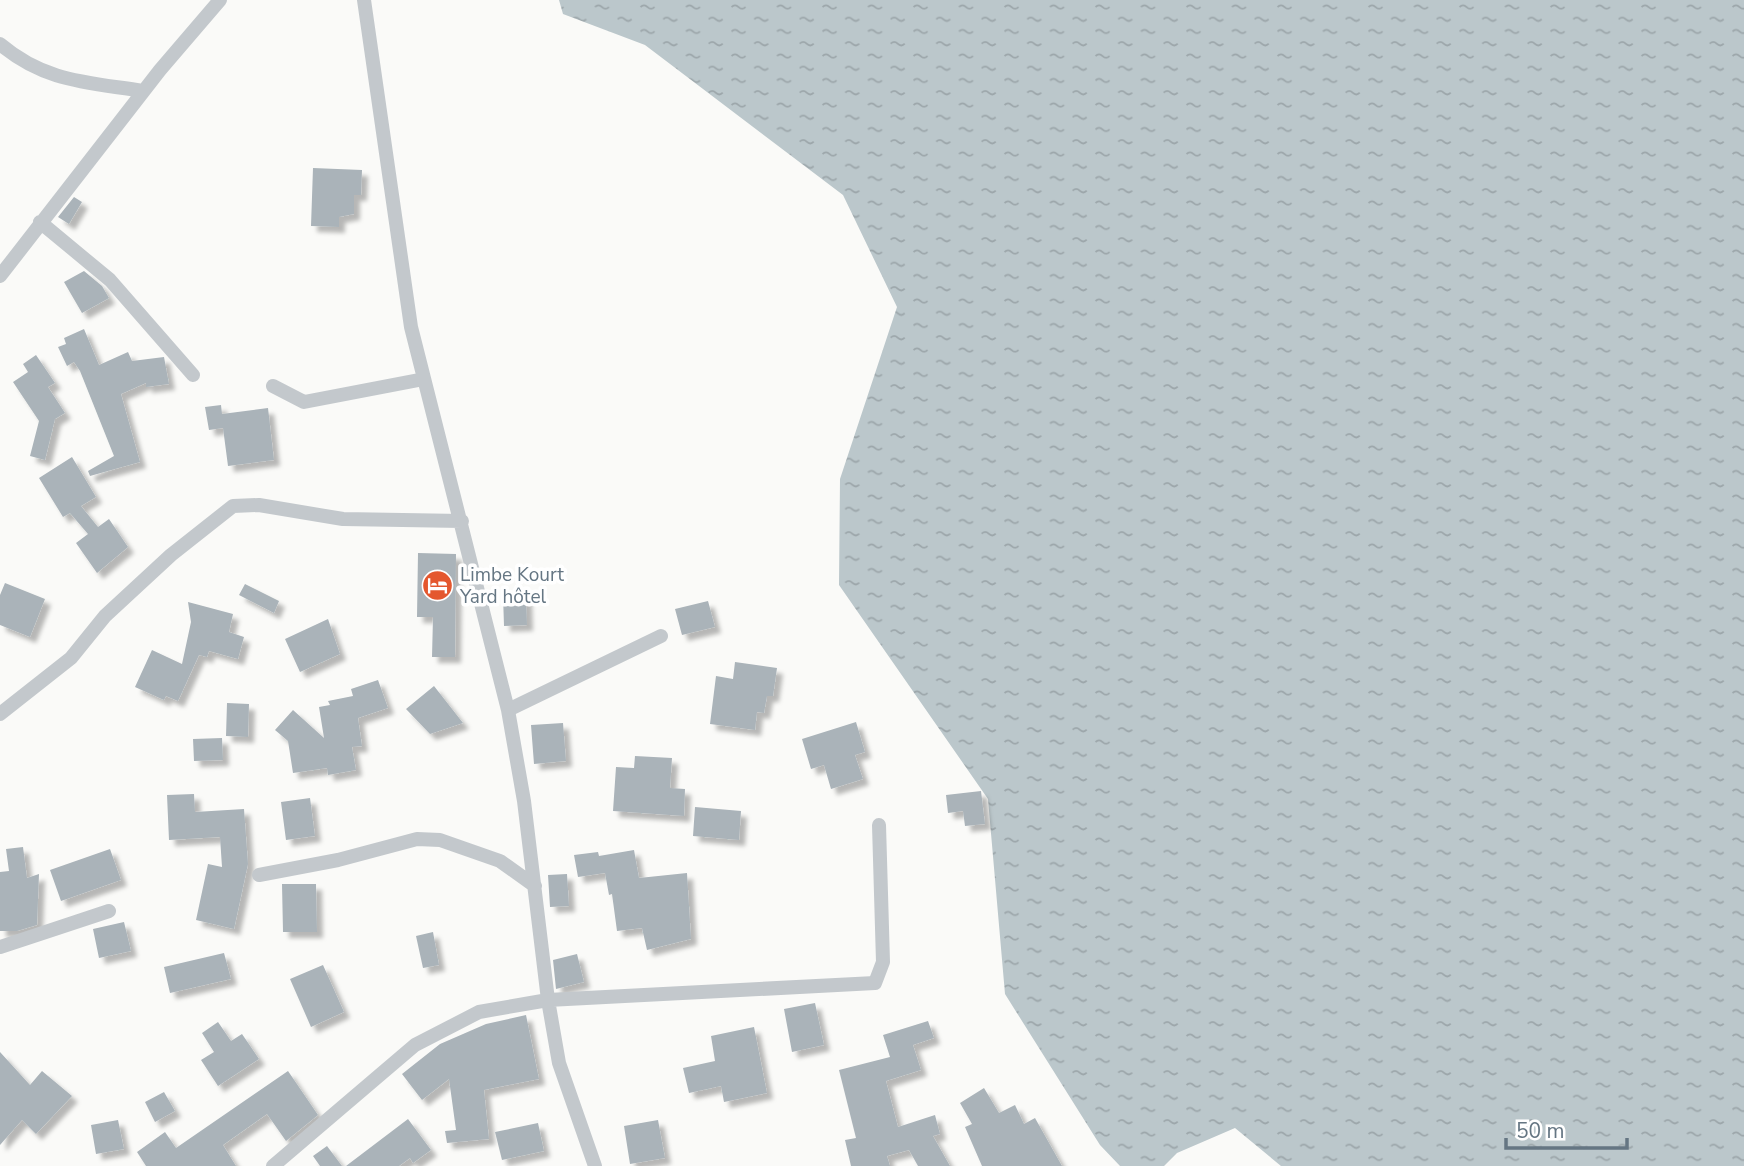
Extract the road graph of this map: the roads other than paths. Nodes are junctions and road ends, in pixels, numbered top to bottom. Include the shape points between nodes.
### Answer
1 (220, 0) edge
2 (363, 0) edge
3 (0, 44) edge
4 (143, 91) junction
5 (40, 222) junction
6 (0, 275) edge
7 (193, 375) dead end
8 (424, 379) junction
9 (273, 386) dead end
10 (462, 521) junction
11 (661, 636) dead end
12 (508, 710) junction
13 (0, 714) edge
14 (879, 825) dead end
15 (259, 875) dead end
16 (535, 886) junction
17 (109, 911) dead end
18 (0, 947) edge
19 (548, 1000) junction
20 (273, 1166) edge
21 (595, 1166) edge

1 - 4 street
2 - 8 street via 398,250
3 - 4 street via 40,72
4 - 5 street
5 - 6 street
5 - 7 street via 110,280
8 - 9 street via 304,402
8 - 10 street
10 - 12 street
10 - 13 street via 343,519 259,505 233,506 105,616 71,658
11 - 12 street
12 - 16 street
14 - 19 street via 883,962 875,983
15 - 16 street via 417,839 440,839 500,861
16 - 19 street
17 - 18 street
19 - 20 street via 479,1012 415,1045
19 - 21 street via 559,1063

